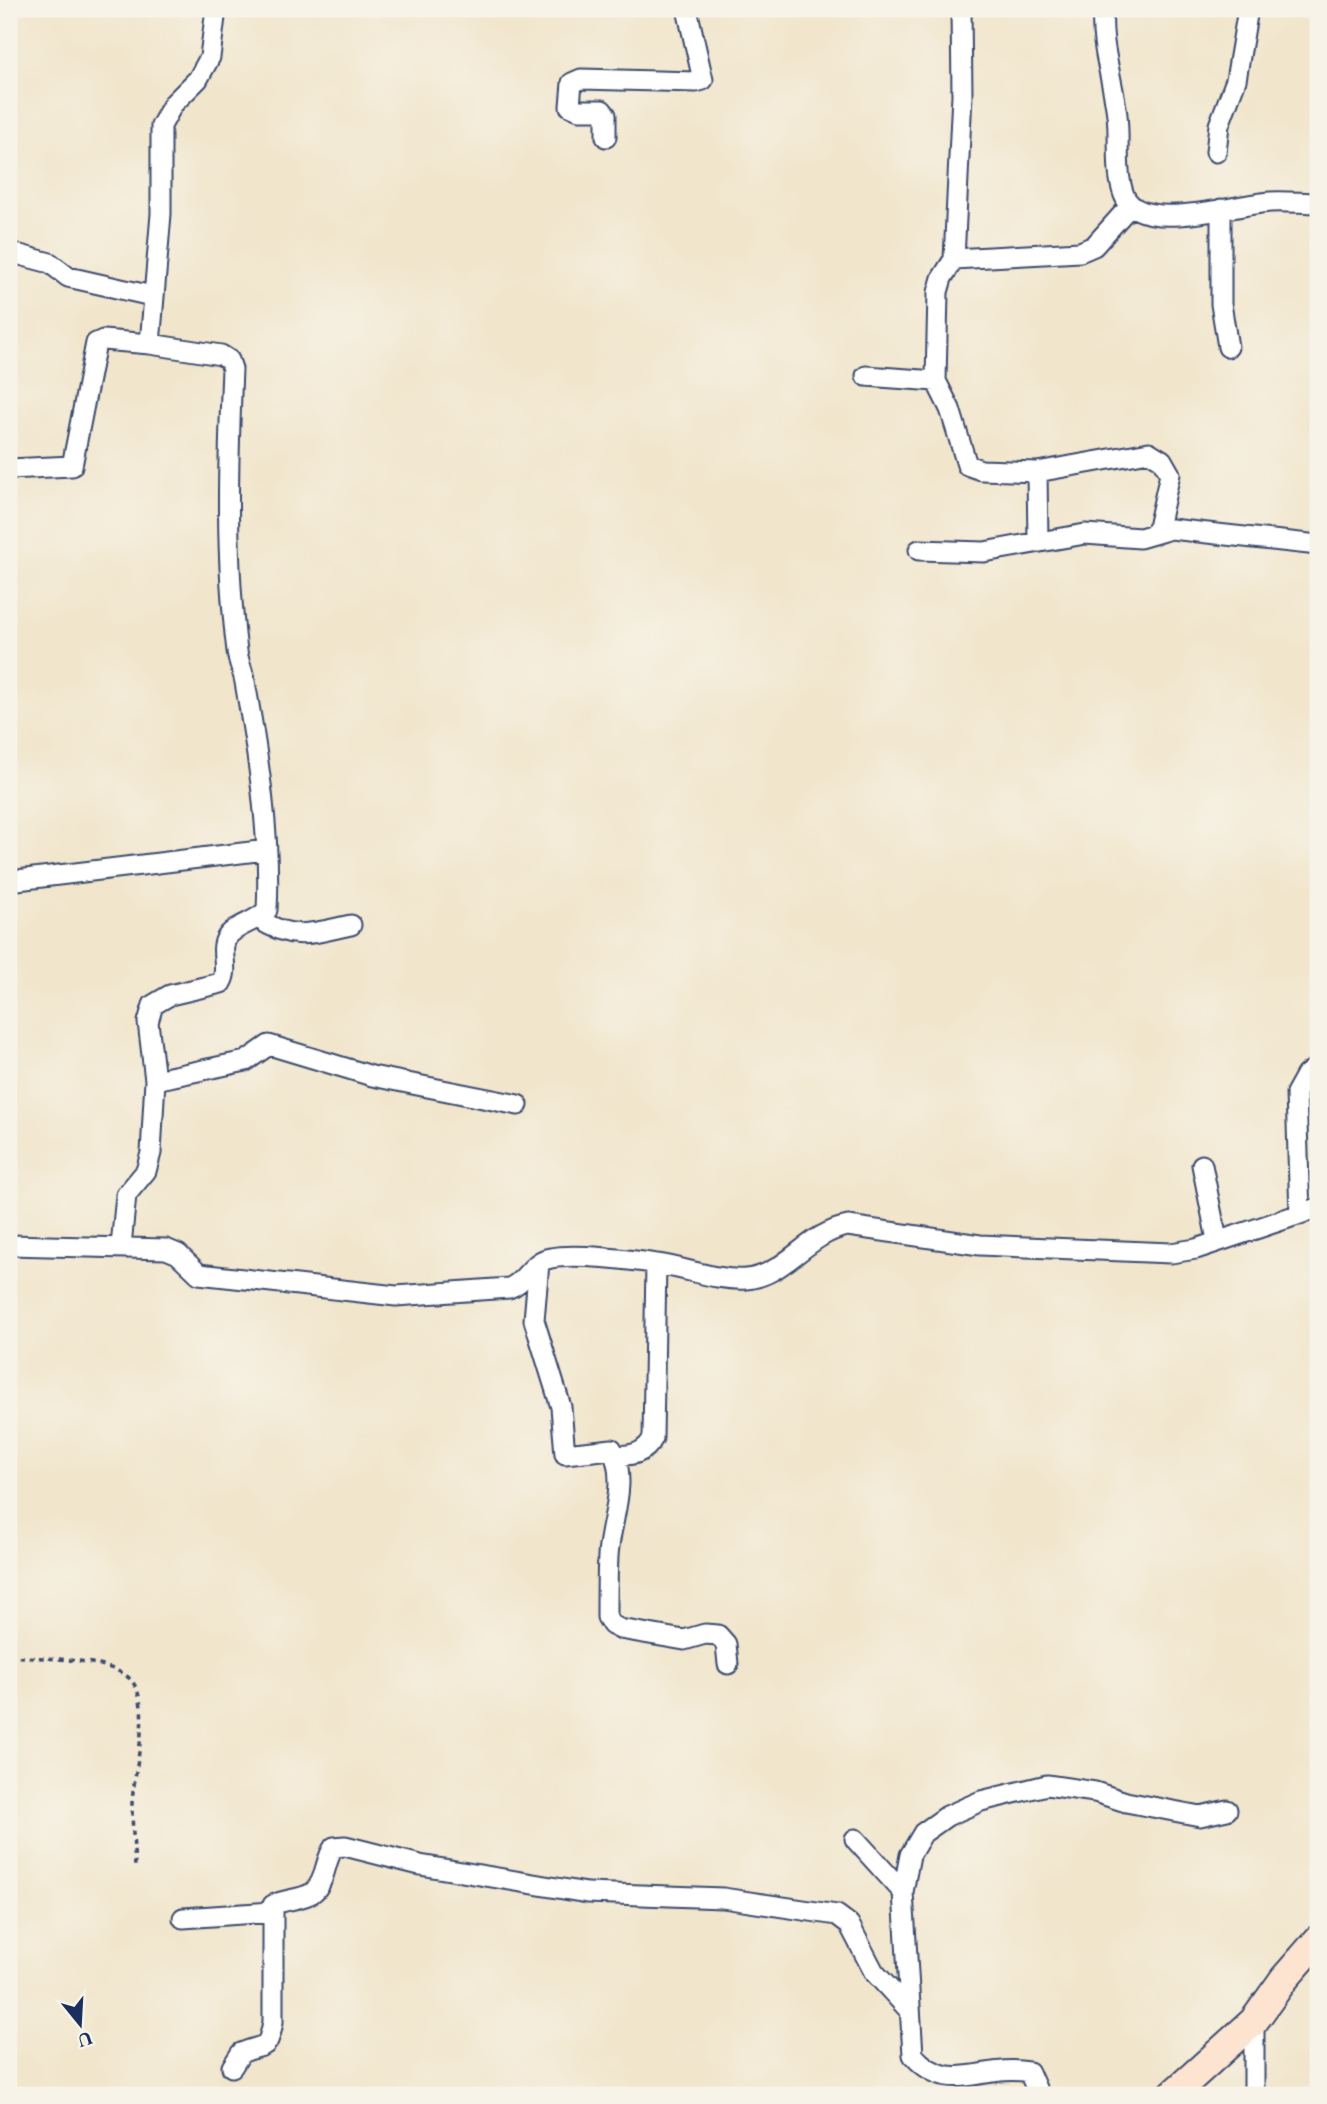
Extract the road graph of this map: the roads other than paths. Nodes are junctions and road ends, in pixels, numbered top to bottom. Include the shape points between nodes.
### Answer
1 (216, 9) edge
2 (687, 9) edge
3 (961, 9) edge
4 (1103, 9) edge
5 (1248, 9) edge
6 (606, 137) dead end
7 (1216, 152) dead end
8 (1318, 203) edge
9 (1130, 206) junction
10 (1221, 209) junction
11 (9, 252) edge
12 (954, 259) junction
13 (152, 296) junction
14 (150, 344) junction
15 (1228, 347) dead end
16 (866, 376) dead end
17 (936, 381) junction
18 (9, 468) edge
19 (1037, 472) junction
20 (1157, 532) junction
21 (1038, 542) junction
22 (1318, 545) edge
23 (919, 550) dead end
24 (266, 850) junction
25 (9, 881) edge
26 (259, 919) junction
27 (351, 925) dead end
28 (1318, 1066) edge
29 (155, 1080) junction
30 (519, 1105) dead end
31 (1202, 1165) dead end
32 (1309, 1212) edge
33 (1217, 1240) junction
34 (9, 1245) edge
35 (121, 1246) junction
36 (538, 1263) junction
37 (656, 1264) junction
38 (615, 1456) junction
39 (728, 1664) dead end
40 (1227, 1810) dead end
41 (855, 1839) dead end
42 (903, 1892) junction
43 (271, 1912) junction
44 (183, 1918) dead end
45 (1318, 1940) edge
46 (909, 2010) junction
47 (1254, 2021) junction
48 (232, 2067) dead end
49 (1040, 2095) edge
50 (1171, 2095) edge
51 (1254, 2095) edge

1 - 13 street via 209,57 198,79 173,104 161,126 161,214
2 - 6 street via 703,80 581,79 572,83 570,106 602,110
3 - 12 street
4 - 9 street via 1123,194
5 - 7 street via 1236,80 1219,125
8 - 10 street via 1269,202
9 - 10 street via 1138,212 1174,216
9 - 12 street via 1094,246 1080,252
10 - 15 street via 1221,304
11 - 13 street via 50,263 68,277
12 - 17 street via 938,292
13 - 14 street
14 - 18 street via 96,343 72,467
14 - 24 street via 221,355 232,369 227,555
16 - 17 street
17 - 19 street via 967,464 981,470
19 - 20 street via 1149,452 1162,460 1170,474
19 - 21 street
20 - 21 street via 1140,538 1086,534
20 - 22 street via 1191,529
21 - 23 street via 984,552
24 - 25 street
24 - 26 street via 267,910
26 - 27 street via 292,935
26 - 29 street via 230,932 224,942 227,975 221,983 161,998 153,1005 148,1022
28 - 32 street via 1306,1074 1296,1093
29 - 30 street via 246,1061 269,1045 372,1076
29 - 35 street via 149,1165 126,1195
31 - 33 street
32 - 33 street
33 - 37 street via 1171,1253 1108,1252 980,1245 848,1226 832,1229 763,1276 726,1278
34 - 35 street
35 - 36 street via 171,1250 198,1274 391,1296 509,1288
36 - 37 street via 550,1258
36 - 38 street via 534,1320 561,1407 565,1454 612,1449
37 - 38 street via 653,1438 648,1448
38 - 39 street via 619,1491 608,1554 607,1617 612,1625 684,1640 718,1635 726,1644
40 - 42 street via 1200,1816 1047,1786 981,1801 923,1833 910,1855
41 - 42 street
42 - 46 street
43 - 44 street
43 - 46 street via 273,1905 313,1892 321,1884 334,1847 345,1846 419,1866 587,1893 723,1898 825,1913 844,1917 874,1972
43 - 48 street via 270,2040 262,2049 241,2053
45 - 47 street
46 - 49 street via 913,2055 926,2070 943,2078 1029,2072
47 - 50 street
47 - 51 street

